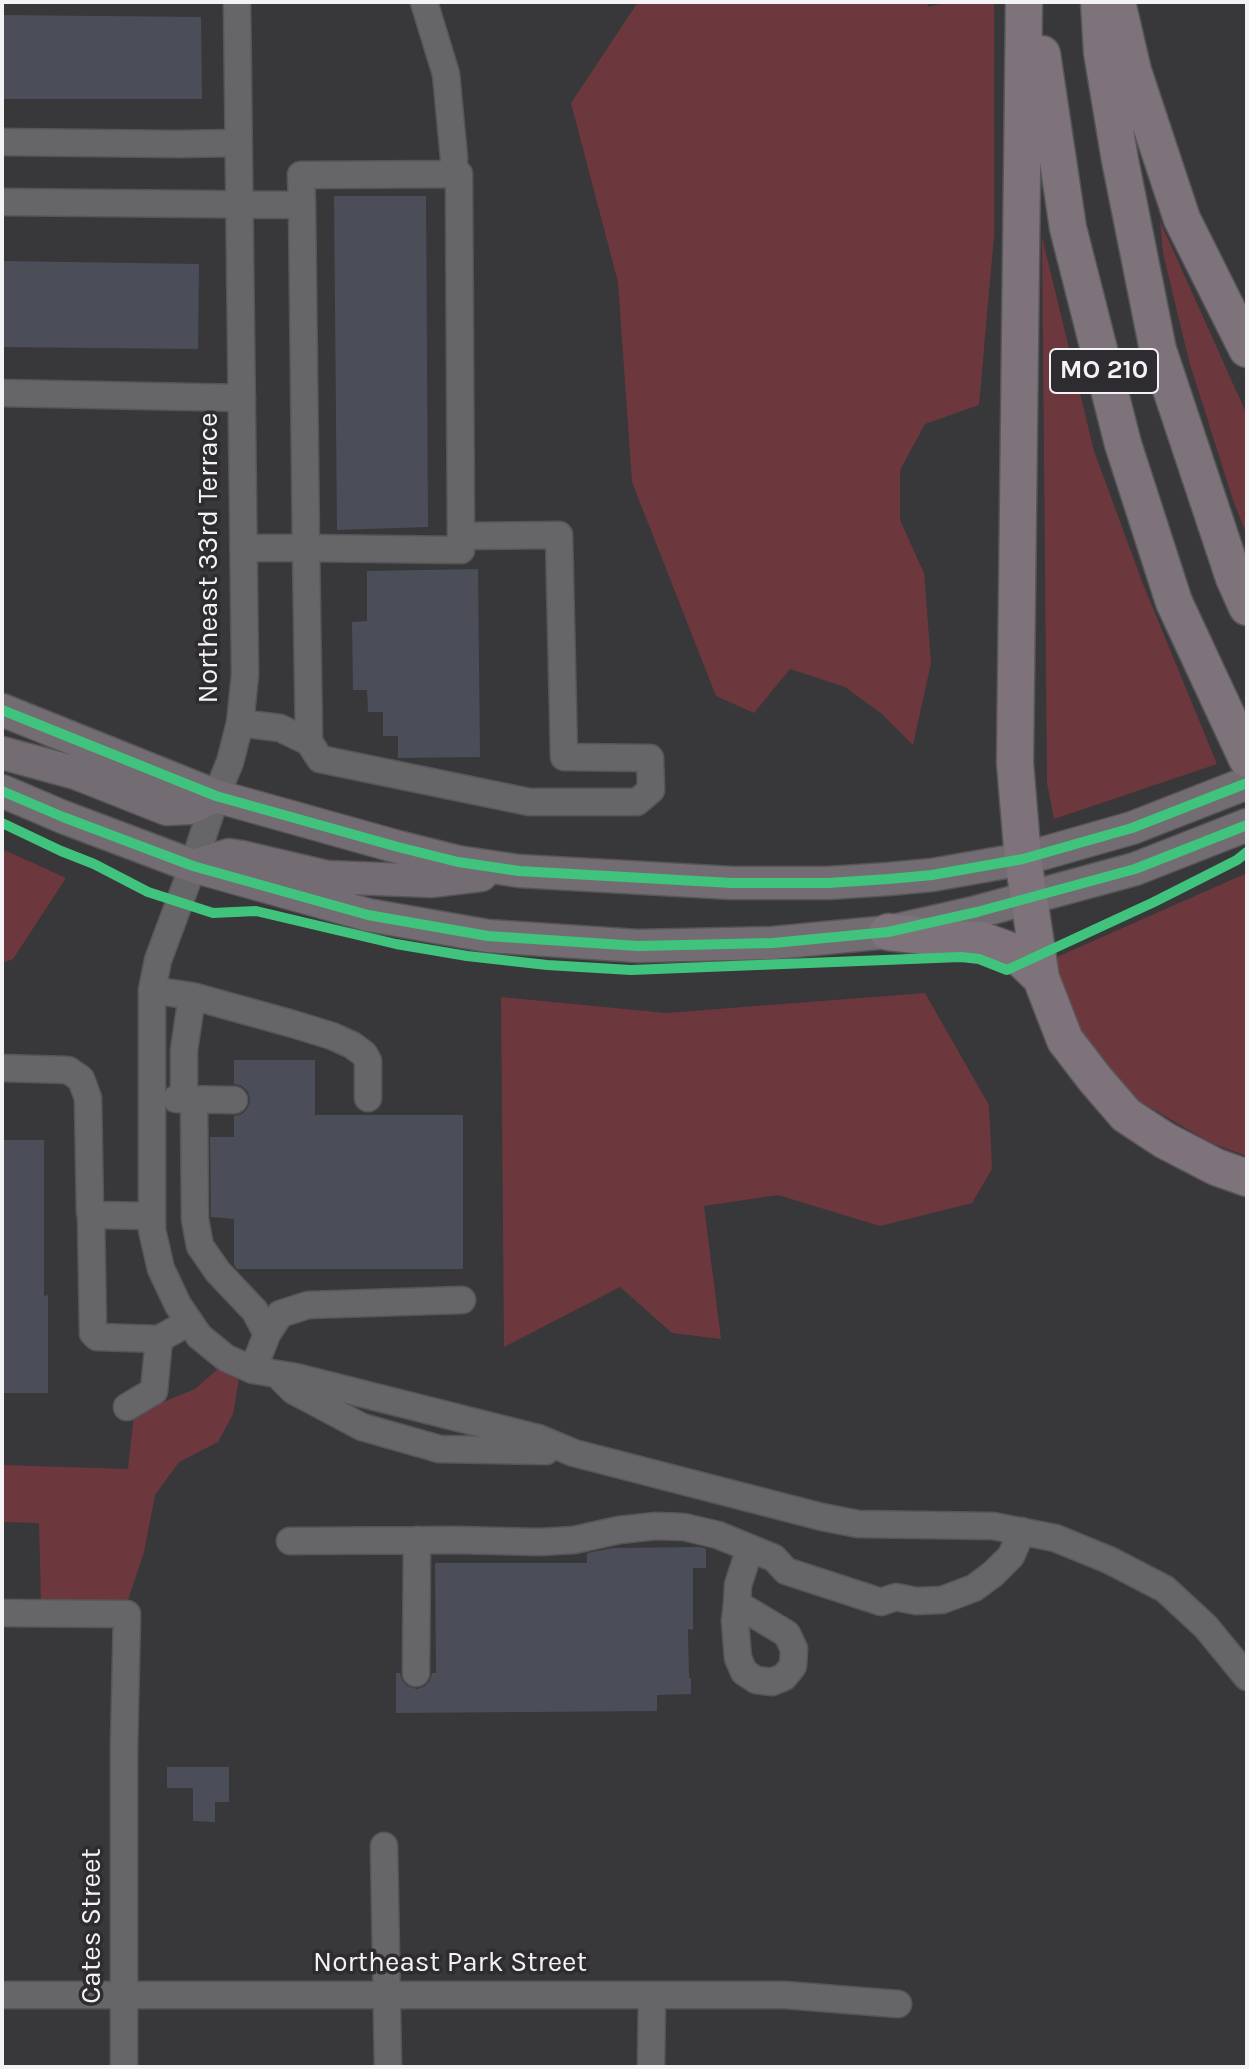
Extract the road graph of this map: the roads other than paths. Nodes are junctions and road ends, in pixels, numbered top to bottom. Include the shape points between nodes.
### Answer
1 (237, 2) edge
2 (424, 2) edge
3 (1024, 2) edge
4 (1035, 2) edge
5 (1099, 2) edge
6 (1117, 2) edge
7 (2, 142) edge
8 (238, 143) junction
9 (453, 173) junction
10 (2, 202) edge
11 (302, 205) junction
12 (239, 206) junction
13 (1247, 349) edge
14 (2, 393) edge
15 (242, 398) junction
16 (461, 536) junction
17 (244, 548) junction
18 (306, 548) junction
19 (1247, 607) edge
20 (2, 710) edge
21 (240, 723) junction
22 (309, 742) junction
23 (2, 753) edge
24 (564, 757) junction
25 (1247, 759) edge
26 (1247, 783) edge
27 (2, 791) edge
28 (216, 796) junction
29 (565, 802) junction
30 (1247, 825) edge
31 (1023, 859) junction
32 (193, 866) junction
33 (519, 871) junction
34 (1027, 899) junction
35 (888, 932) junction
36 (1041, 978) junction
37 (152, 990) junction
38 (192, 996) junction
39 (2, 1068) edge
40 (368, 1098) dead end
41 (152, 1099) junction
42 (189, 1099) junction
43 (234, 1100) dead end
44 (1247, 1178) edge
45 (91, 1214) junction
46 (152, 1216) junction
47 (462, 1300) dead end
48 (189, 1322) junction
49 (267, 1334) junction
50 (159, 1339) junction
51 (265, 1372) junction
52 (410, 1405) junction
53 (127, 1407) dead end
54 (436, 1412) junction
55 (403, 1438) junction
56 (429, 1446) junction
57 (574, 1453) junction
58 (1022, 1531) junction
59 (417, 1540) junction
60 (290, 1541) dead end
61 (762, 1553) junction
62 (737, 1604) dead end
63 (2, 1613) edge
64 (416, 1673) dead end
65 (1247, 1677) edge
66 (384, 1846) dead end
67 (2, 1995) edge
68 (124, 1995) junction
69 (386, 1995) junction
70 (652, 1995) junction
71 (898, 2004) dead end
72 (124, 2067) edge
73 (388, 2067) edge
74 (651, 2067) edge

1 - 8 street, Northeast 33rd Terrace
2 - 9 street via 446,74
3 - 31 highway via 1015,763
4 - 25 highway, MO 210 via 1068,228 1123,444 1174,602
5 - 19 highway, MO 210 via 1112,114 1158,350
6 - 13 highway via 1133,71 1182,219
7 - 8 street
8 - 12 street, Northeast 33rd Terrace
9 - 11 street via 301,175
9 - 16 street via 459,174
10 - 12 street
11 - 12 street
11 - 18 street
12 - 15 street, Northeast 33rd Terrace
14 - 15 street
15 - 17 street, Northeast 33rd Terrace
16 - 18 street via 461,550
16 - 24 street via 559,535
17 - 18 street
17 - 21 street, Northeast 33rd Terrace
18 - 22 street
20 - 28 main road
21 - 22 street via 280,728
21 - 28 street, Northeast 33rd Terrace
22 - 29 street via 320,759 529,802
23 - 28 main road via 76,773 167,809 189,808
24 - 29 street
24 - 29 street via 650,758 651,790 637,802
26 - 31 main road via 1132,828
27 - 32 main road
28 - 32 street, Northeast 33rd Terrace
28 - 33 main road via 458,862
30 - 34 main road via 1135,869
31 - 33 main road via 932,875 828,883
31 - 34 highway
32 - 33 main road via 229,855 327,877 431,881
32 - 35 main road via 368,915 488,936 638,946 773,943
32 - 37 street, Northeast 33rd Terrace
34 - 35 main road
34 - 36 highway
35 - 36 highway via 981,940 1014,952
36 - 44 highway via 1065,1040 1126,1115 1164,1140
37 - 38 street
37 - 41 street, Northeast 33rd Terrace
38 - 40 street via 352,1045 368,1061
38 - 42 street via 184,1050
39 - 45 street via 68,1070 81,1079 88,1098
41 - 42 street
41 - 46 street, Northeast 33rd Terrace
42 - 43 street
42 - 49 street via 200,1246 255,1311
45 - 46 street
45 - 50 street via 93,1333
46 - 48 street, Northeast 33rd Terrace via 161,1269
47 - 49 street via 308,1305 280,1314
48 - 50 street
48 - 51 street, Northeast 33rd Terrace via 226,1358
49 - 51 street
50 - 53 street via 154,1391
51 - 52 street, Northeast 33rd Terrace
51 - 55 street, Northeast 33rd Terrace via 362,1427
52 - 54 street, Northeast 33rd Terrace
52 - 55 street
54 - 56 street
54 - 57 street, Northeast 33rd Terrace via 538,1438
55 - 56 street, Northeast 33rd Terrace
56 - 57 street, Northeast 33rd Terrace
57 - 58 street, Northeast 33rd Terrace via 858,1524
58 - 61 street via 1011,1556 993,1574 942,1600 896,1597 881,1602 786,1571
58 - 65 street, Northeast 33rd Terrace via 1055,1538 1165,1589 1206,1627
59 - 60 street
59 - 61 street via 574,1540 619,1530 684,1527
59 - 64 street
61 - 62 street via 738,1585
63 - 68 street, Cates Street via 127,1614
66 - 69 street
67 - 68 street, Northeast Park Street
68 - 69 street, Northeast Park Street
68 - 72 street, Cates Street
69 - 70 street, Northeast Park Street
69 - 73 street
70 - 71 street, Northeast Park Street via 785,1995
70 - 74 street

